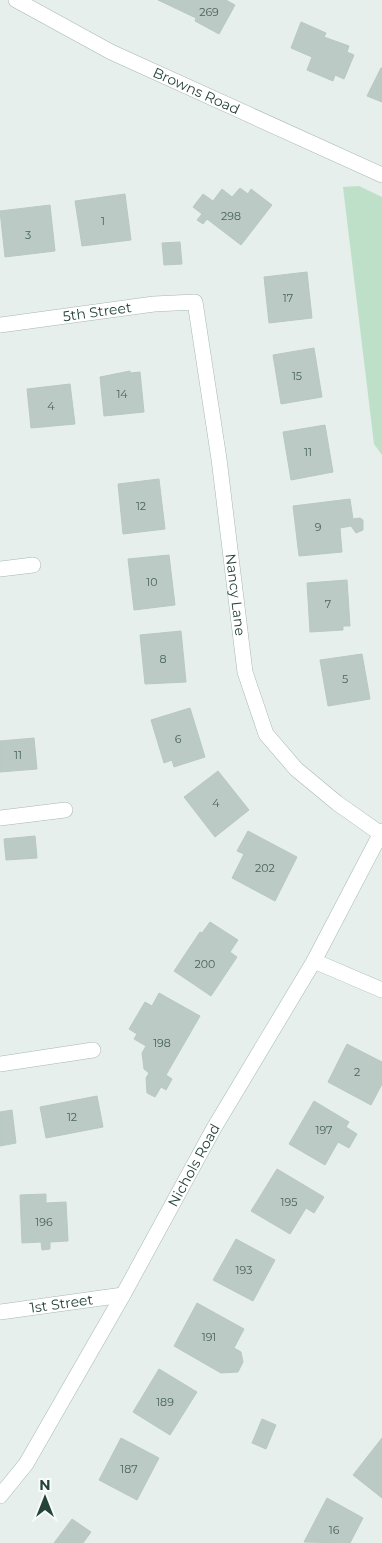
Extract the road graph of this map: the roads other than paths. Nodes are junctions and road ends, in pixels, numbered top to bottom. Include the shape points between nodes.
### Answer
1 (16, 0) edge
2 (382, 175) edge
3 (195, 302) joint
4 (0, 325) edge
5 (33, 565) dead end
6 (0, 569) edge
7 (65, 810) dead end
8 (0, 818) edge
9 (381, 832) edge
10 (314, 961) junction
11 (382, 990) edge
12 (93, 1050) dead end
13 (0, 1064) edge
14 (123, 1295) junction
15 (0, 1312) edge
16 (0, 1496) edge

1 - 2 street, Browns Road via 111,52
3 - 4 street, 5th Street via 154,304
3 - 9 street, Nancy Lane via 245,672 266,734 296,769 337,803
5 - 6 street
7 - 8 street
9 - 10 street, Nichols Road
10 - 11 street
10 - 14 street, Nichols Road via 214,1128
12 - 13 street
14 - 15 street, 1st Street
14 - 16 street, Nichols Road via 26,1464

